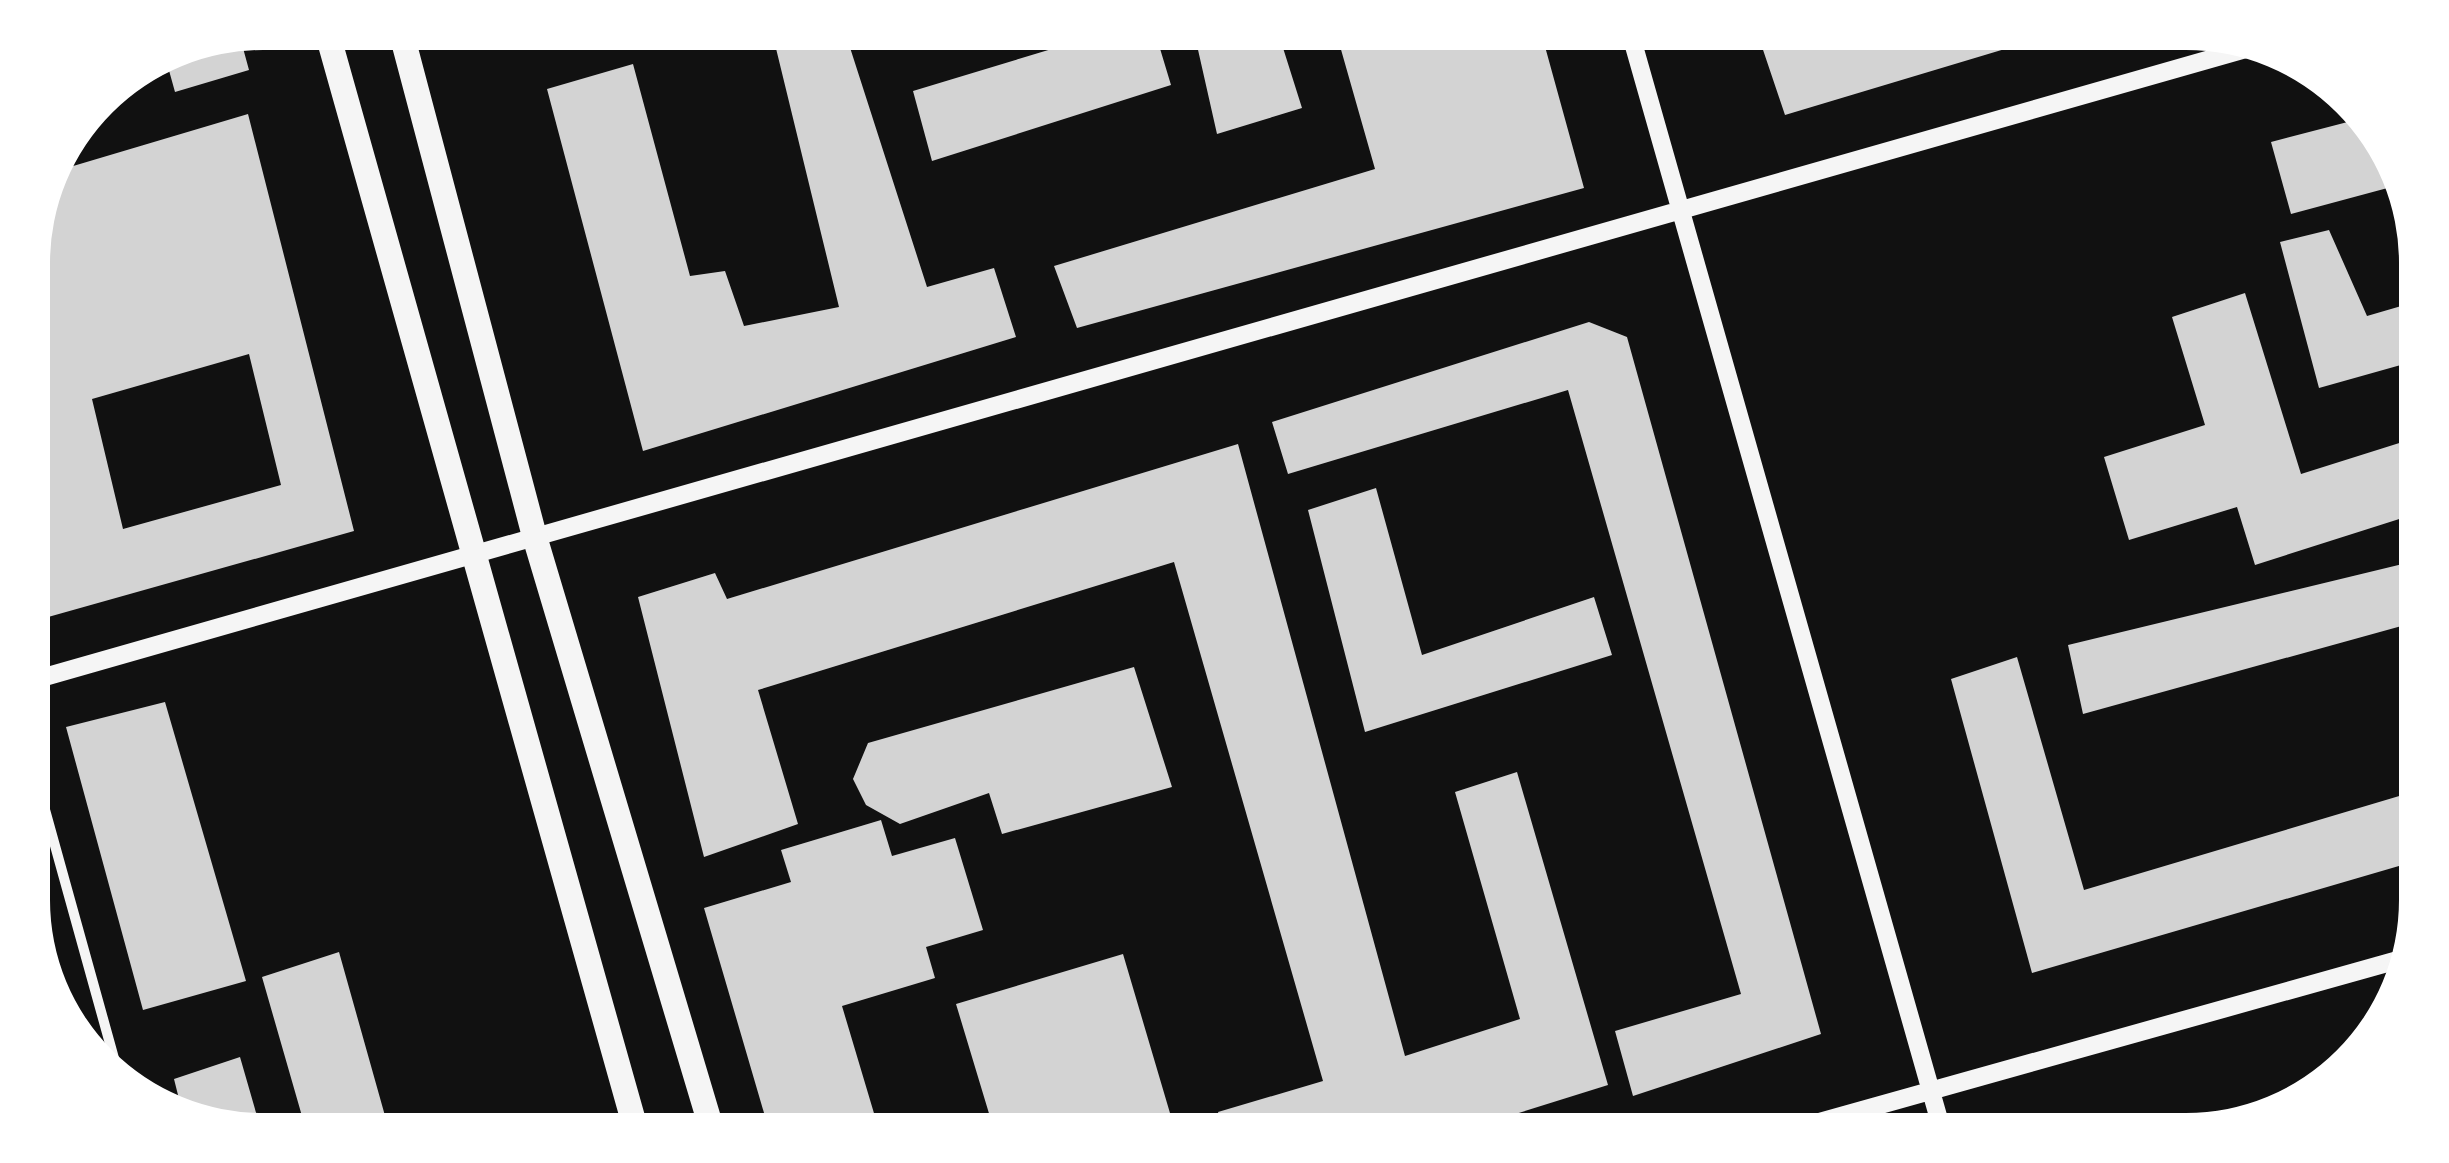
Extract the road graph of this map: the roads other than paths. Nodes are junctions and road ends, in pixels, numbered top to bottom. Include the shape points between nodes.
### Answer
1 (332, 50) edge
2 (406, 50) edge
3 (1635, 50) edge
4 (2228, 54) edge
5 (1680, 210) junction
6 (534, 538) junction
7 (474, 555) junction
8 (50, 675) edge
9 (50, 827) edge
10 (2390, 962) edge
11 (112, 1051) edge
12 (1931, 1091) junction
13 (631, 1113) edge
14 (707, 1113) edge
15 (1853, 1113) edge
16 (1937, 1113) edge

1 - 7 main road
2 - 6 main road
3 - 5 street
4 - 5 street
5 - 6 street
5 - 12 street
6 - 7 street
6 - 14 main road
7 - 8 street
7 - 13 main road
9 - 11 street
10 - 12 street
12 - 15 street
12 - 16 street

